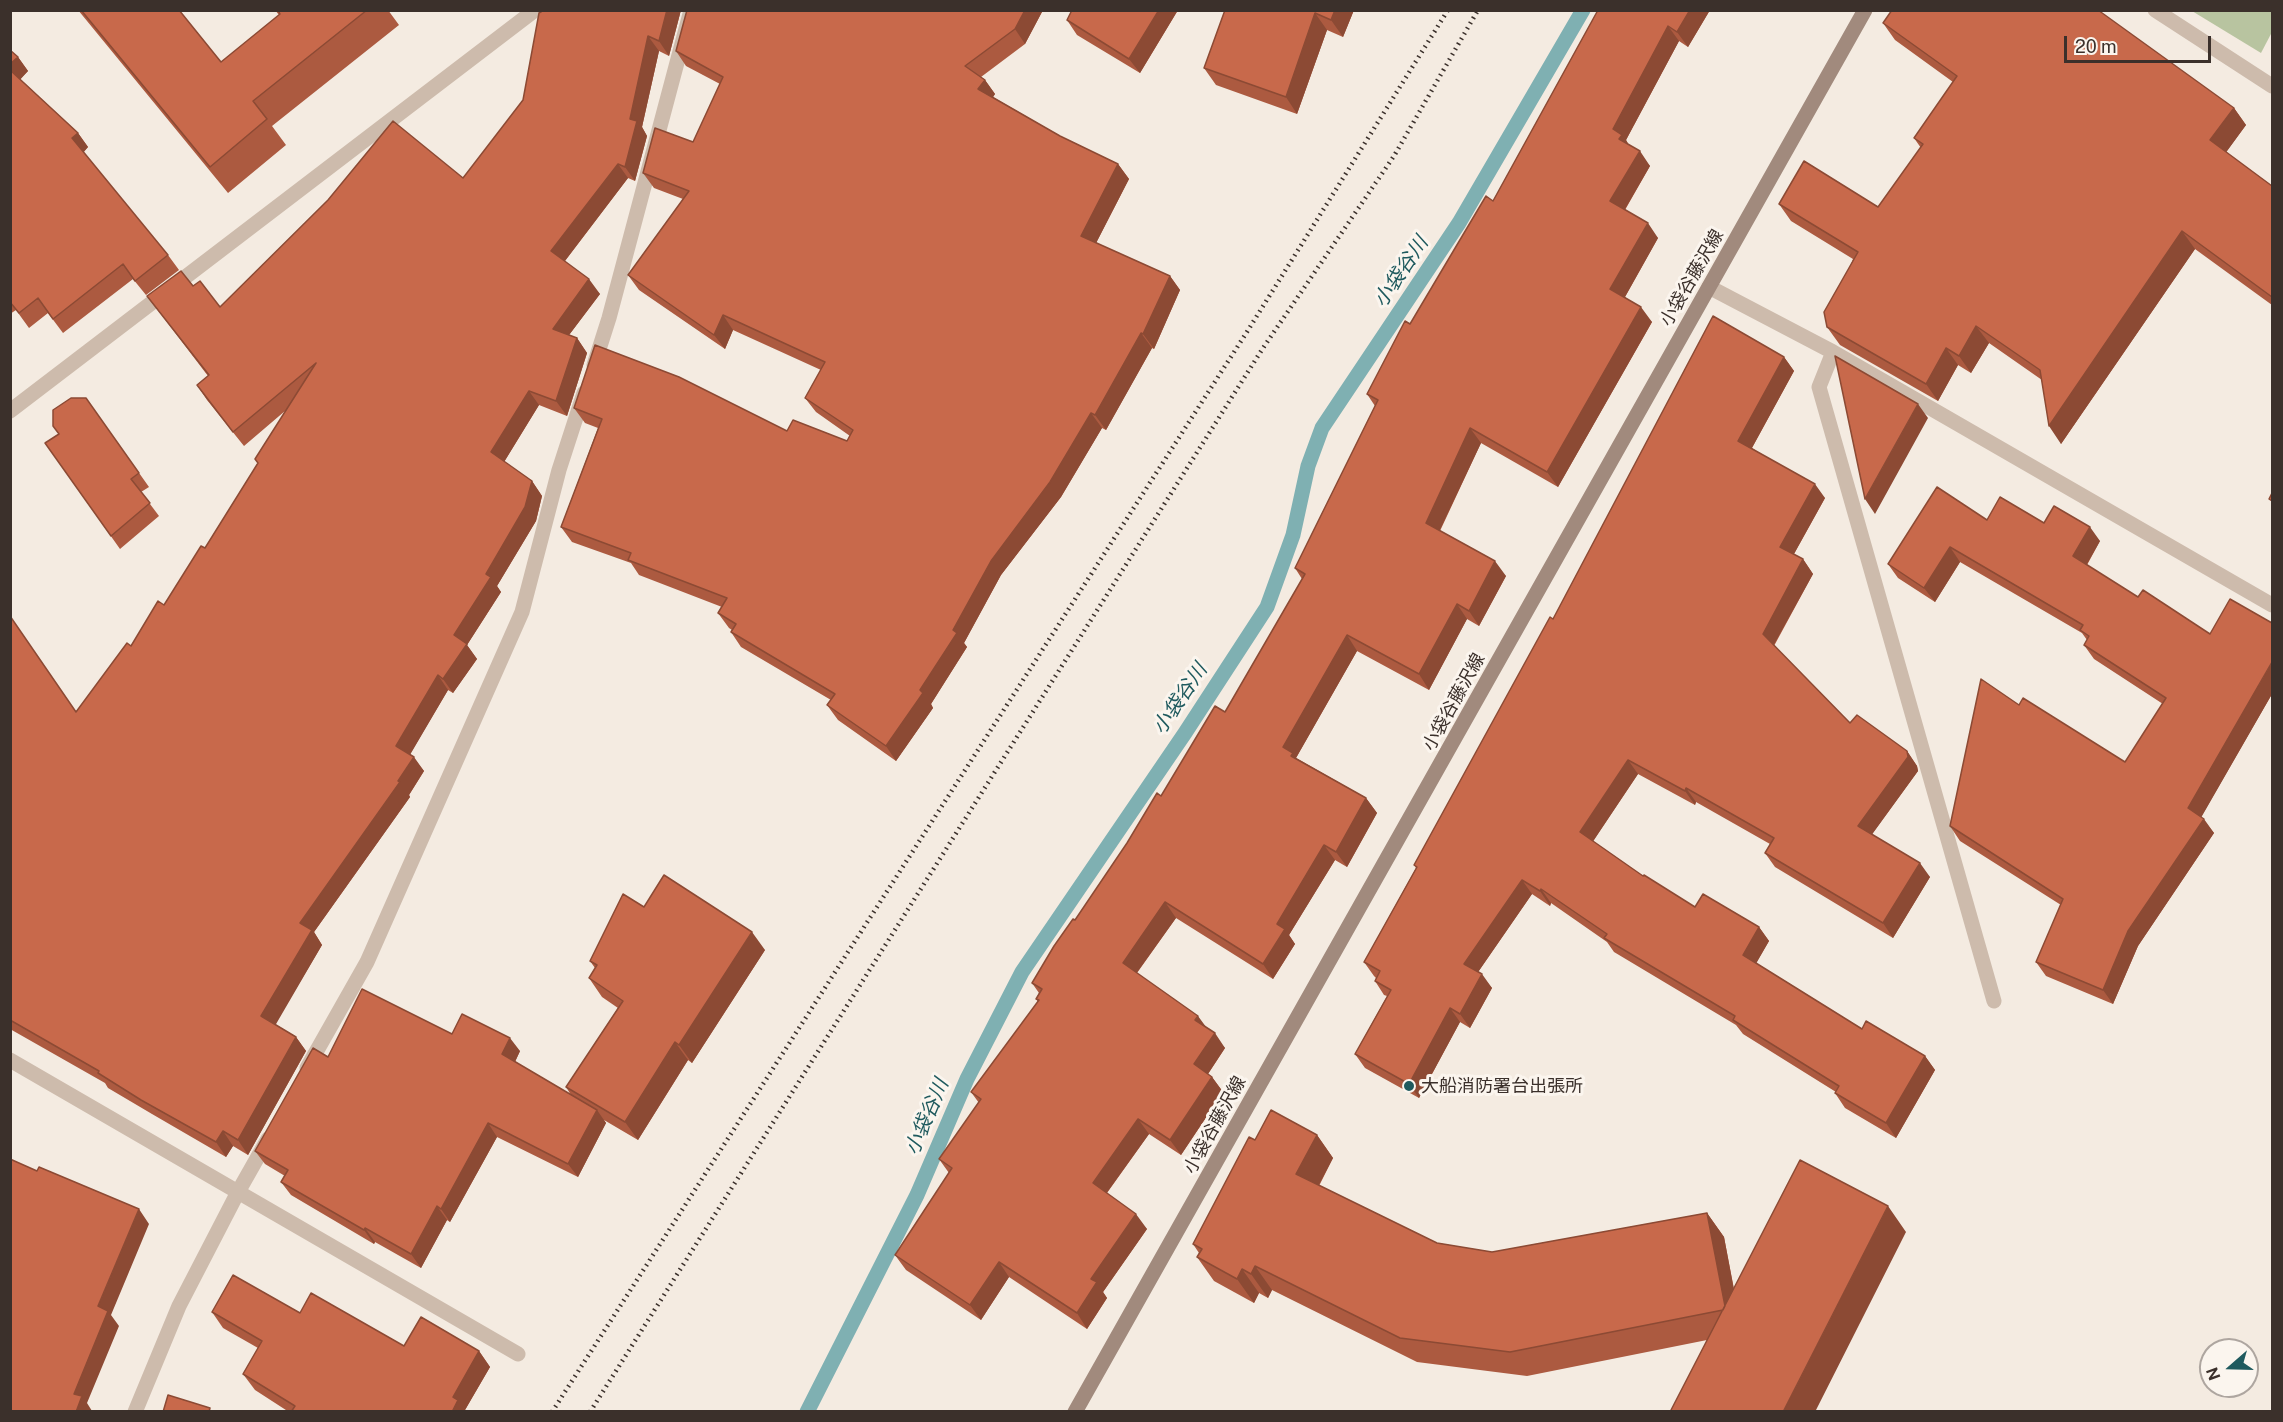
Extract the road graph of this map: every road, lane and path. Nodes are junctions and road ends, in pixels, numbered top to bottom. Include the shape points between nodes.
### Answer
1 (535, 10) edge
2 (692, 10) edge
3 (1865, 10) edge
4 (2155, 10) edge
5 (2272, 86) edge
6 (1709, 287) junction
7 (1833, 352) junction
8 (10, 411) edge
9 (2272, 605) edge
10 (1994, 1001) dead end
11 (10, 1060) edge
12 (302, 1077) edge
13 (273, 1129) edge
14 (238, 1192) junction
15 (518, 1354) dead end
16 (135, 1412) edge
17 (1075, 1412) edge

1 - 8 street
2 - 12 street via 609,318 559,470 522,612 367,962
3 - 6 main road, 小袋谷藤沢線
4 - 5 street
6 - 7 street
6 - 17 main road, 小袋谷藤沢線
7 - 9 street
7 - 10 street via 1819,387
11 - 14 street
13 - 14 street
14 - 15 street
14 - 16 street via 179,1306

